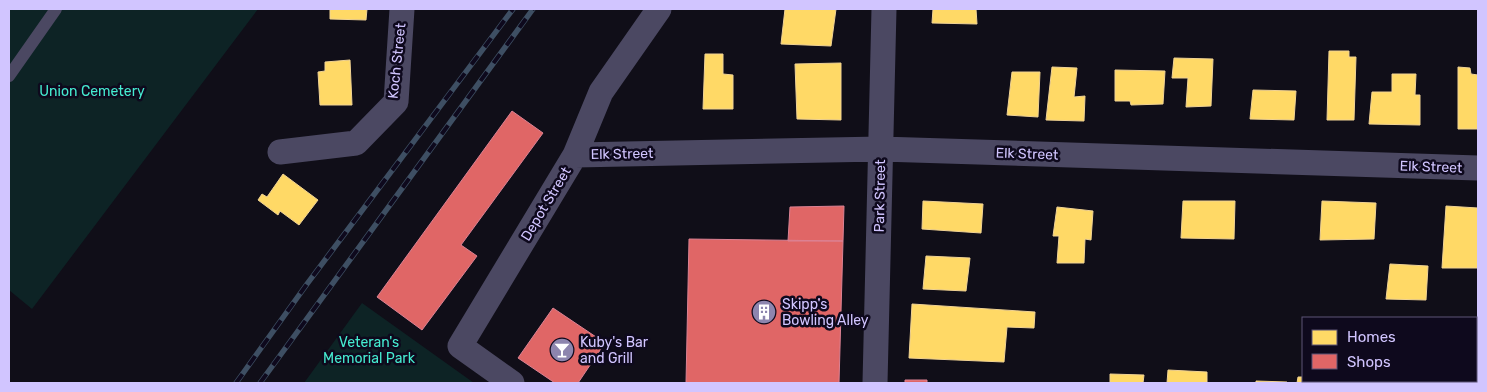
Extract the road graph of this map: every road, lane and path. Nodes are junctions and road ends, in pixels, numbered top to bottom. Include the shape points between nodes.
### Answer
1 (56, 9) edge
2 (402, 9) edge
3 (659, 9) edge
4 (884, 9) edge
5 (9, 76) edge
6 (881, 150) junction
7 (280, 152) dead end
8 (575, 155) junction
9 (1478, 168) edge
10 (512, 383) edge
11 (875, 383) edge

1 - 5 lane
2 - 7 street, Koch Street via 396,102 356,143
3 - 8 street, Depot Street via 601,92
4 - 6 street, Park Street
6 - 8 street, Elk Street
6 - 9 street, Elk Street
6 - 11 street, Park Street
8 - 10 street, Depot Street via 460,346

